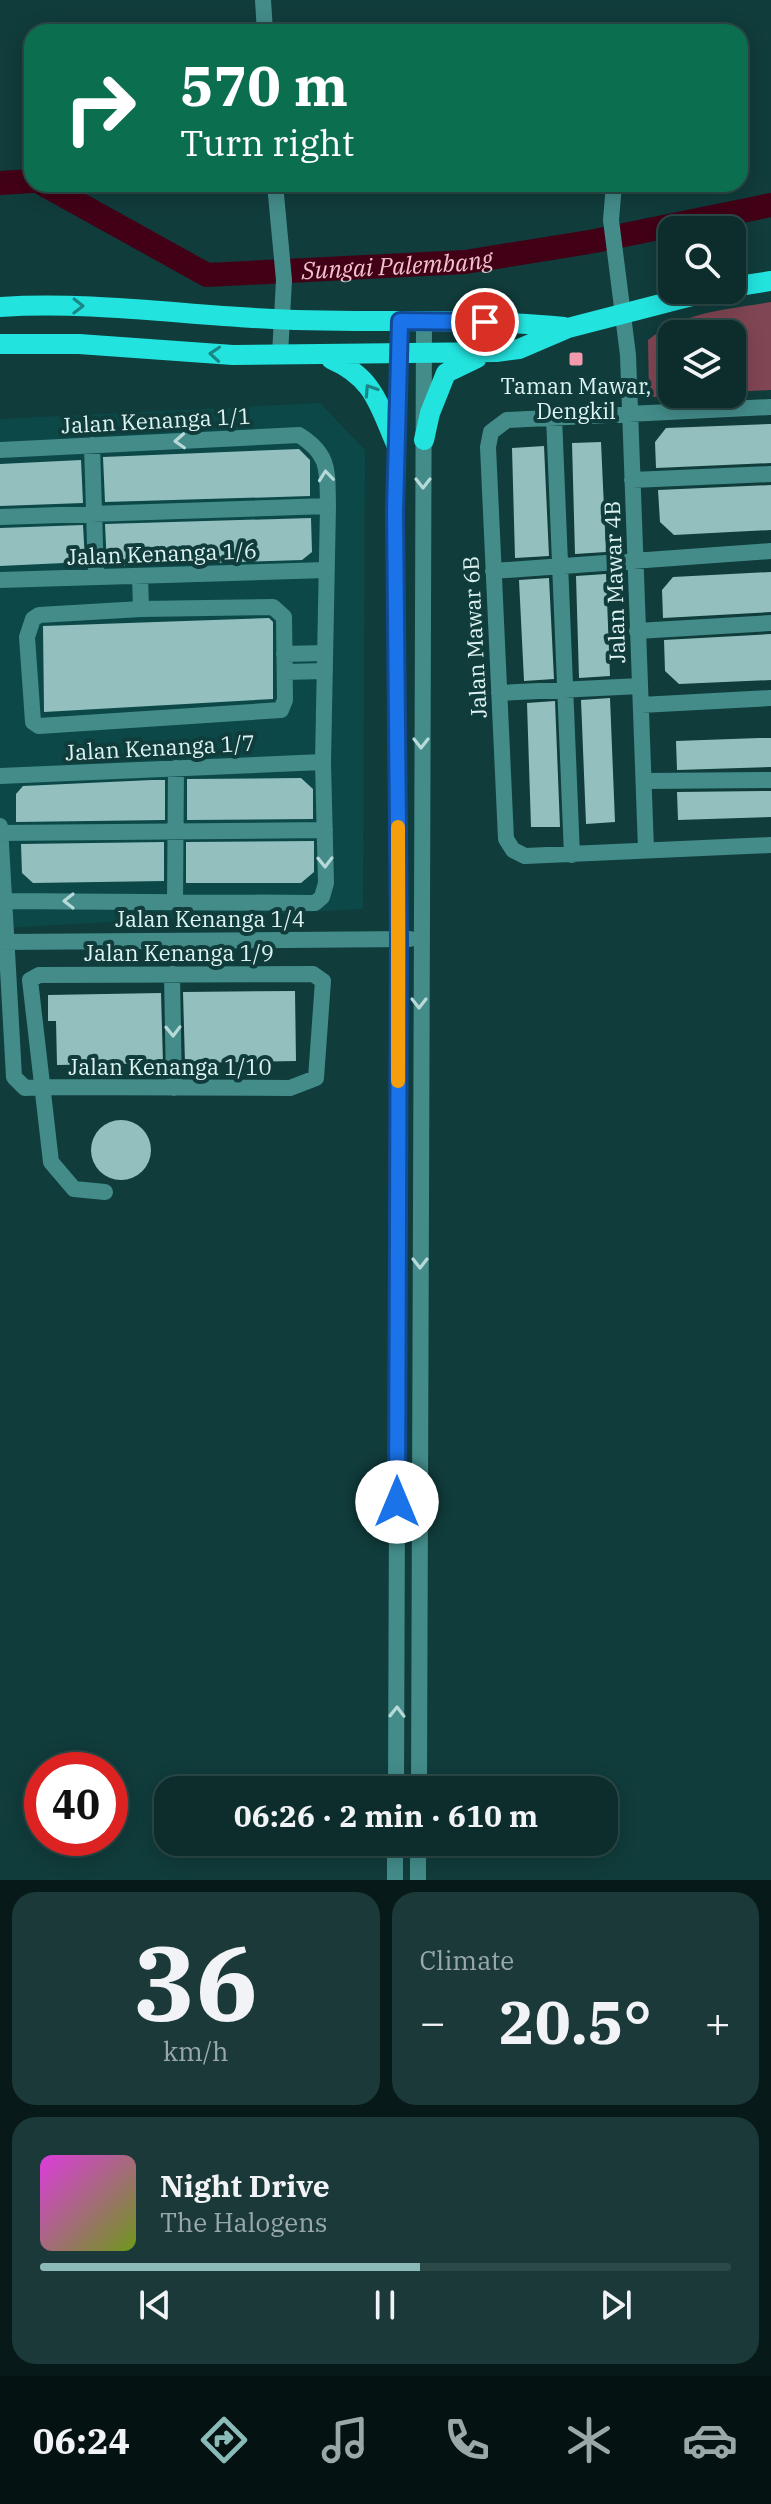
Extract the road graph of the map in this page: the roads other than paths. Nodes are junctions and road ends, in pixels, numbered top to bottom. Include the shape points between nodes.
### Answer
1 (263, 0) edge
2 (264, 24) edge
3 (275, 192) edge
4 (614, 192) edge
5 (771, 281) edge
6 (746, 285) edge
7 (658, 304) edge
8 (0, 307) edge
9 (620, 313) junction
10 (276, 319) junction
11 (400, 321) junction
12 (424, 321) junction
13 (568, 328) junction
14 (0, 344) edge
15 (496, 352) junction
16 (274, 355) junction
17 (399, 355) junction
18 (424, 355) junction
19 (324, 356) junction
20 (771, 407) edge
21 (630, 412) junction
22 (554, 417) junction
23 (424, 440) junction
24 (396, 444) junction
25 (92, 445) junction
26 (0, 450) edge
27 (771, 474) edge
28 (632, 480) junction
29 (328, 506) junction
30 (94, 514) junction
31 (0, 517) edge
32 (771, 551) edge
33 (636, 559) junction
34 (561, 567) junction
35 (326, 570) junction
36 (493, 571) junction
37 (140, 576) junction
38 (96, 577) junction
39 (0, 580) edge
40 (141, 609) junction
41 (771, 623) edge
42 (637, 631) junction
43 (325, 653) junction
44 (284, 654) junction
45 (325, 671) junction
46 (285, 672) junction
47 (640, 686) junction
48 (565, 690) junction
49 (499, 693) junction
50 (771, 698) edge
51 (641, 705) junction
52 (323, 762) junction
53 (176, 768) junction
54 (0, 776) edge
55 (771, 780) edge
56 (644, 781) junction
57 (0, 826) edge
58 (325, 830) junction
59 (176, 832) junction
60 (0, 833) edge
61 (771, 845) edge
62 (646, 849) junction
63 (572, 855) junction
64 (2, 901) edge
65 (175, 902) junction
66 (399, 939) junction
67 (420, 939) junction
68 (3, 942) edge
69 (172, 974) junction
70 (319, 1033) joint
71 (45, 1087) junction
72 (174, 1088) junction
73 (105, 1192) dead end
74 (421, 1501) junction
75 (397, 1502) junction
76 (396, 1776) edge
77 (419, 1776) edge
78 (395, 1856) edge
79 (418, 1856) edge
80 (395, 1880) edge
81 (418, 1880) edge

1 - 2 street
3 - 10 street
4 - 9 street, Jalan Mawar 4B
5 - 6 main road
7 - 9 main road
8 -> 10 main road via 88,306
9 - 13 main road
9 - 21 street, Jalan Mawar 4B
10 - 11 main road
10 - 16 street
11 - 12 main road
11 - 17 street
12 - 13 main road
12 - 18 street
13 - 15 main road via 519,349
16 -> 14 main road
15 - 18 main road
15 - 23 main road via 446,373
16 - 19 main road
17 - 18 main road
17 - 19 main road
17 - 24 street
18 - 23 street
24 -> 19 main road via 365,382 355,370
20 - 21 street
21 - 22 street
21 - 28 street, Jalan Mawar 4B
22 - 34 street
22 - 36 street, Jalan Mawar 6B via 507,420 491,432
23 -> 67 street
24 - 66 street
25 - 26 street, Jalan Kenanga 1/1
29 -> 25 street, Jalan Kenanga 1/1 via 321,452 299,435
25 - 30 street
27 - 28 street
28 - 33 street, Jalan Mawar 4B
29 - 30 street
29 - 35 street
30 - 31 street
30 - 38 street
32 - 33 street
33 - 34 street
33 - 42 street, Jalan Mawar 4B
34 - 36 street
34 - 48 street
35 - 37 street, Jalan Kenanga 1/6
35 - 43 street
36 - 49 street, Jalan Mawar 6B
37 - 38 street, Jalan Kenanga 1/6
37 - 40 street
38 - 39 street, Jalan Kenanga 1/6
40 - 44 street via 273,607 284,617
40 - 46 street via 33,619 27,637 36,725 276,712 285,700
41 - 42 street
42 - 47 street, Jalan Mawar 4B
43 - 44 street
43 - 45 street
44 - 46 street
45 - 46 street
45 - 52 street
47 - 48 street
47 - 51 street, Jalan Mawar 4B
48 - 49 street
48 - 63 street
49 - 63 street, Jalan Mawar 6B via 506,839 525,856
50 - 51 street
51 - 56 street, Jalan Mawar 4B
52 - 53 street, Jalan Kenanga 1/7
52 - 58 street
53 - 54 street, Jalan Kenanga 1/7
53 - 59 street
55 - 56 street
56 - 62 street, Jalan Mawar 4B
57 - 60 street
58 - 59 street
58 -> 65 street via 326,883 315,903
59 - 60 street
59 - 65 street
60 - 64 street
61 - 62 street
62 - 63 street
65 -> 64 street
64 - 68 street
66 - 67 street, Jalan Kenanga 1/4
66 - 68 street, Jalan Kenanga 1/4
66 - 75 street
67 -> 74 street
68 - 71 street, Jalan Kenanga 1/10 via 14,1077 25,1088
69 - 70 street, Jalan Kenanga 1/9 via 313,974 323,981
69 - 71 street, Jalan Kenanga 1/9 via 39,975 30,980
69 -> 72 street
70 - 72 street, Jalan Kenanga 1/10 via 316,1078 290,1088
71 - 72 street, Jalan Kenanga 1/10
71 - 73 street via 51,1162 74,1189
74 - 75 street
74 - 77 street
76 -> 75 street
78 - 80 street
79 - 81 street

